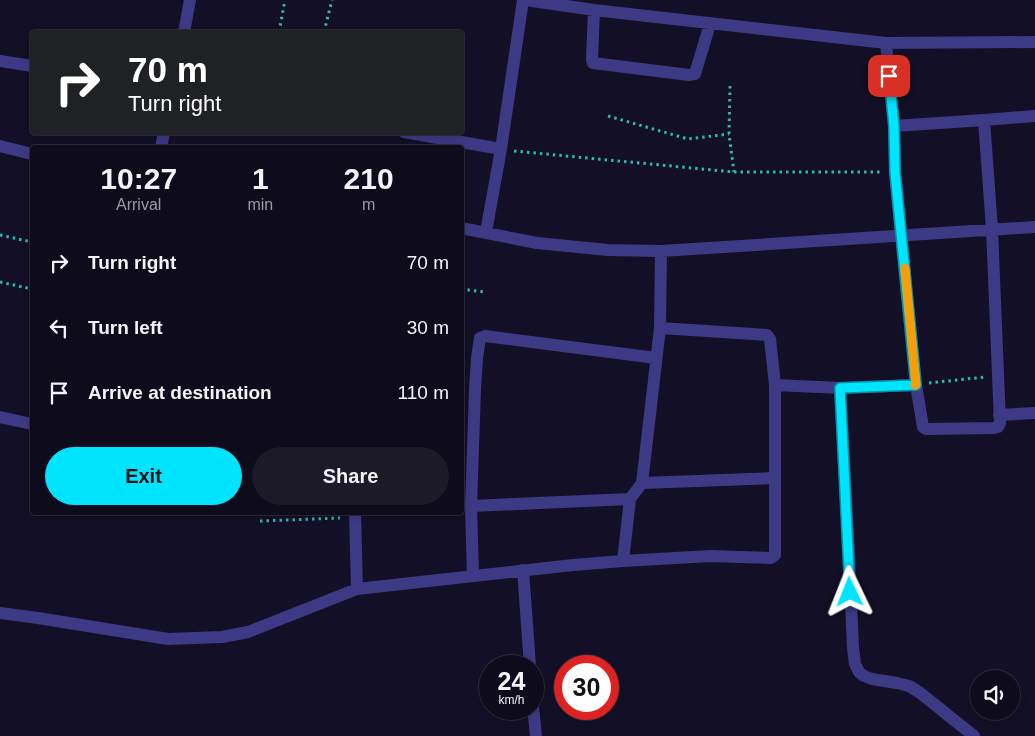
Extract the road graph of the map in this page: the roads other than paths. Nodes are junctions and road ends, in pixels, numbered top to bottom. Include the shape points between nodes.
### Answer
1 (190, 0) edge
2 (525, 0) edge
3 (594, 10) junction
4 (710, 24) junction
5 (184, 30) edge
6 (1035, 42) edge
7 (886, 43) junction
8 (0, 61) edge
9 (30, 66) edge
10 (1035, 116) edge
11 (984, 120) junction
12 (894, 126) junction
13 (421, 135) edge
14 (0, 146) edge
15 (501, 149) junction
16 (30, 154) edge
17 (1035, 227) edge
18 (464, 228) edge
19 (992, 229) junction
20 (486, 232) junction
21 (901, 236) junction
22 (661, 251) junction
23 (660, 328) junction
24 (656, 358) junction
25 (775, 385) junction
26 (916, 385) junction
27 (840, 388) junction
28 (1035, 413) edge
29 (1000, 416) junction
30 (0, 417) edge
31 (30, 424) edge
32 (775, 478) junction
33 (642, 483) junction
34 (630, 499) junction
35 (471, 506) junction
36 (355, 515) edge
37 (623, 561) junction
38 (523, 570) junction
39 (473, 576) junction
40 (357, 589) junction
41 (0, 613) edge
42 (529, 655) edge
43 (534, 720) edge
44 (536, 736) edge
45 (974, 736) edge

1 - 5 street
2 - 3 street
2 - 15 street
3 - 4 street
3 - 4 street via 593,63 690,75 695,74
4 - 7 street
6 - 7 street
7 - 12 street
8 - 9 street
10 - 11 street
11 - 12 street
11 - 19 street
12 - 21 street
13 - 15 street
14 - 16 street
15 - 20 street
17 - 19 street
18 - 20 street
19 - 21 street
19 - 29 street
20 - 22 street via 545,244
21 - 22 street
21 - 26 street
22 - 23 street
23 - 24 street
23 - 25 street via 767,335
24 - 33 street
24 - 35 street via 485,336 480,338
25 - 27 street
25 - 32 street
26 - 27 street
26 - 29 street via 924,428 994,428 999,425
27 - 45 street via 855,664 864,676 909,686 919,692
28 - 29 street
30 - 31 street
32 - 33 street
32 - 37 street via 773,558 710,556
33 - 34 street
34 - 35 street
34 - 37 street
35 - 39 street
36 - 40 street
37 - 38 street
38 - 39 street
38 - 42 street
39 - 40 street
40 - 41 street via 248,632 222,638 168,639
43 - 44 street

